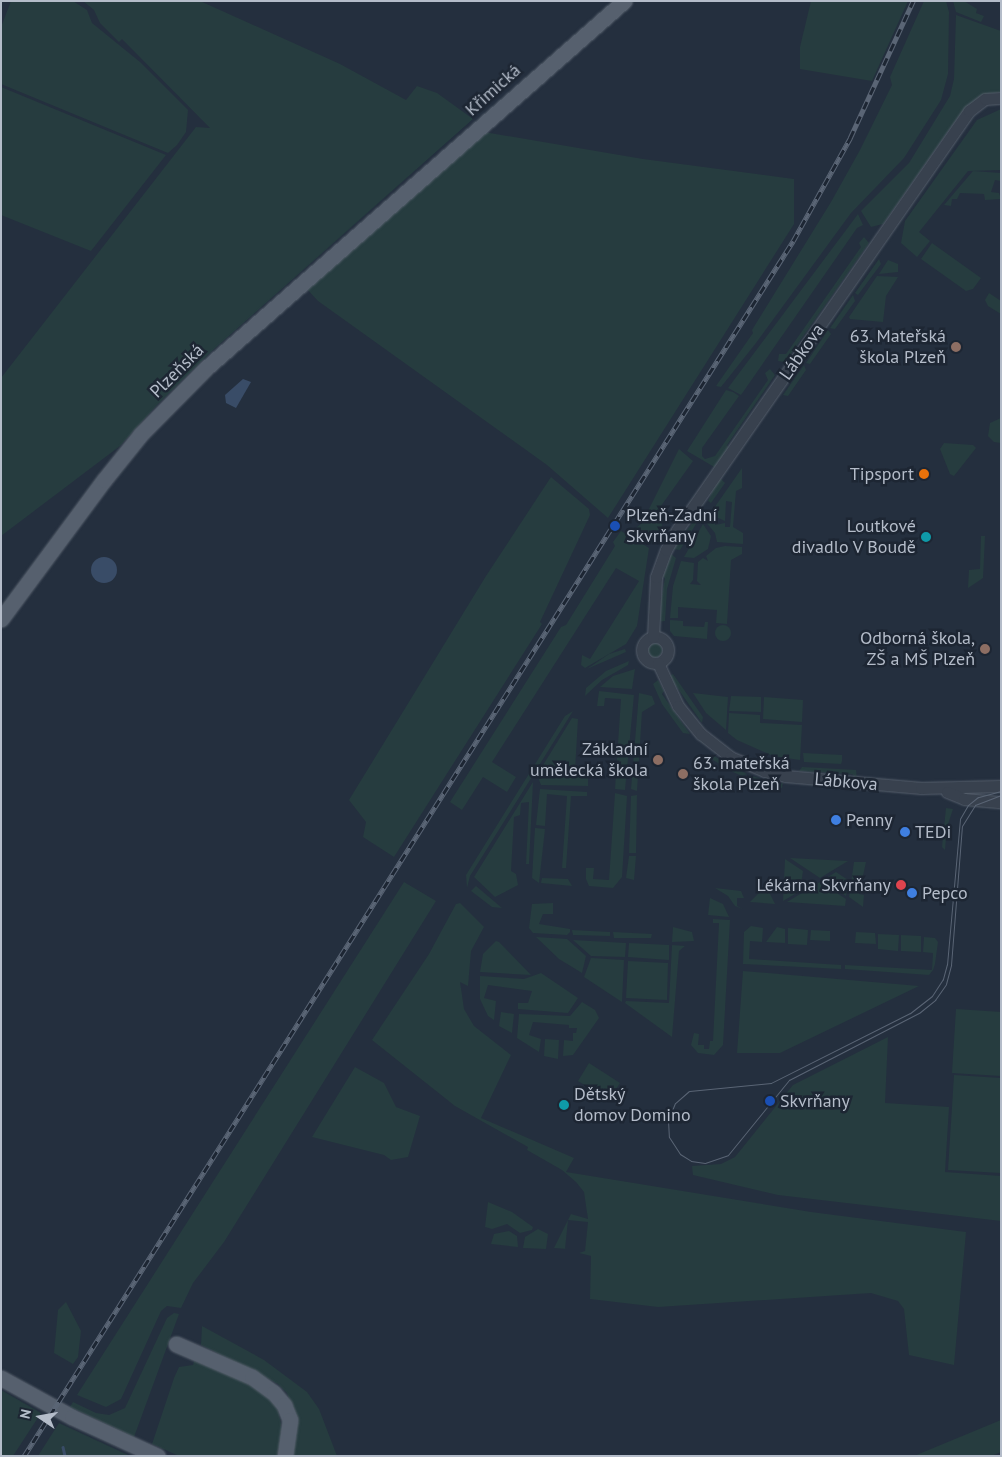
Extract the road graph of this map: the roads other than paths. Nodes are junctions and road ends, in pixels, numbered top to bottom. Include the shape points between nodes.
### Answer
1 (624, 1) edge
2 (1001, 98) edge
3 (388, 207) joint
4 (1, 619) edge
5 (654, 637) junction
6 (658, 663) junction
7 (1001, 786) edge
8 (936, 789) junction
9 (996, 802) edge
10 (176, 1344) dead end
11 (1, 1378) edge
12 (157, 1456) edge
13 (285, 1456) edge

1 - 3 main road, Křimická
2 - 5 street, Lábkova via 985,99 969,111 673,537 656,578
3 - 4 main road, Plzeňská via 261,317 166,408 104,480
5 - 6 street via 663,640 668,649 666,658
5 - 6 street, Lábkova via 644,642 641,652 647,661
6 - 8 street, Lábkova via 669,690 689,721 715,746 747,765 785,776
7 - 8 street, Lábkova
8 - 9 street, Lábkova via 964,799
10 - 13 main road via 252,1377 274,1393 290,1420
11 - 12 main road via 72,1417

